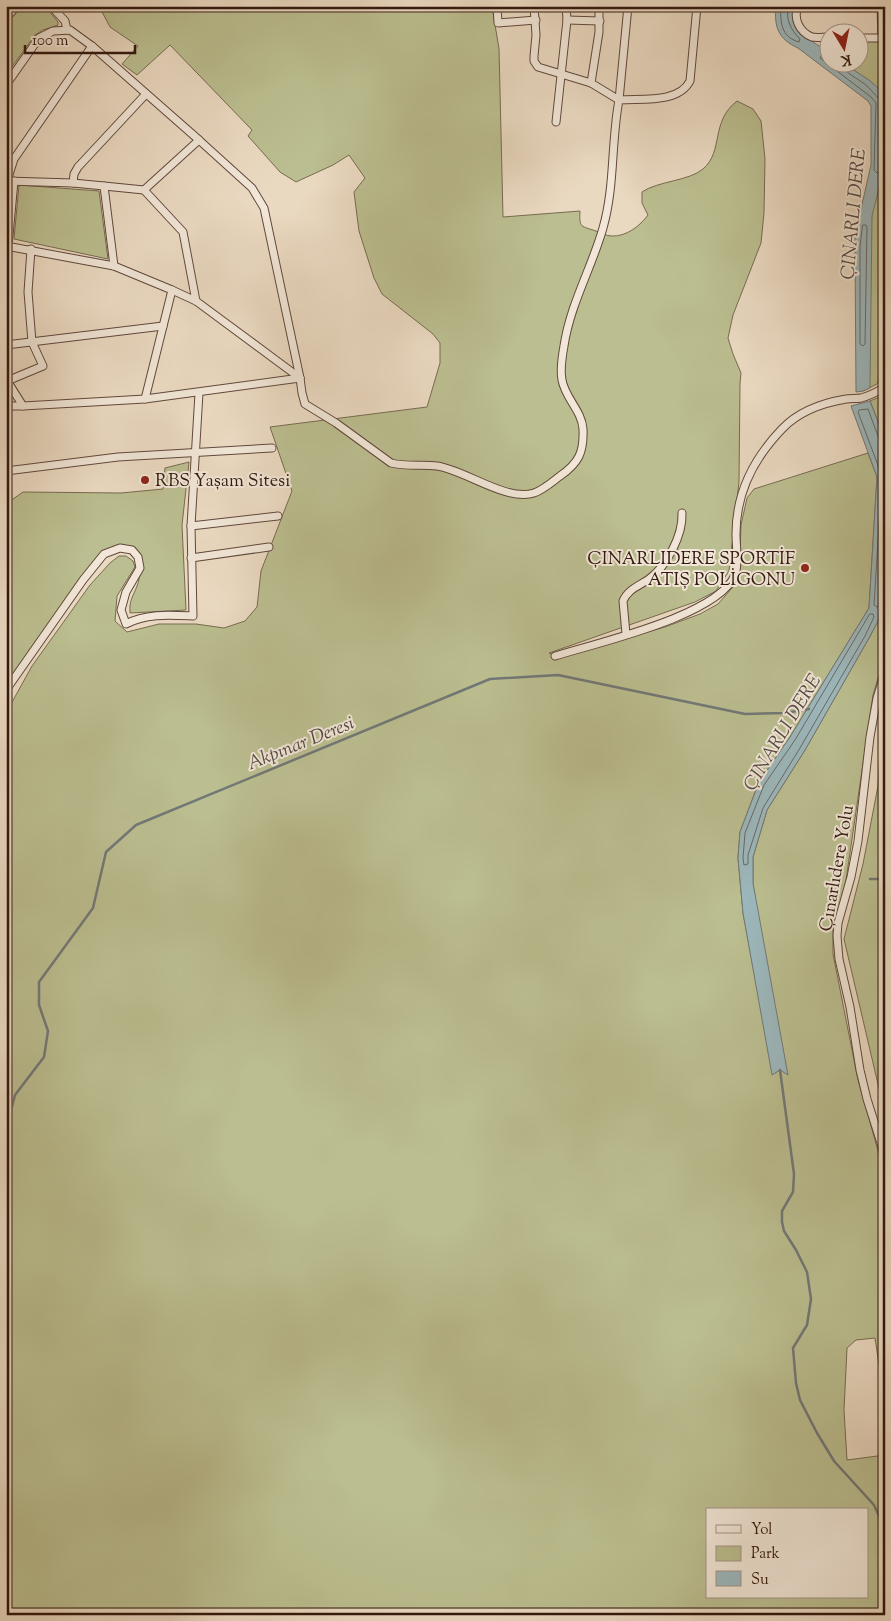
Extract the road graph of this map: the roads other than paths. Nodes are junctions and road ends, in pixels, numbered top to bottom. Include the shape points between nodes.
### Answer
1 (18, 6) edge
2 (51, 6) edge
3 (497, 6) edge
4 (534, 6) edge
5 (566, 6) edge
6 (599, 6) edge
7 (628, 6) edge
8 (697, 6) edge
9 (798, 6) edge
10 (881, 6) edge
11 (6, 18) edge
12 (536, 20) junction
13 (567, 20) junction
14 (600, 21) junction
15 (67, 30) junction
16 (818, 36) edge
17 (868, 38) edge
18 (884, 38) edge
19 (92, 46) junction
20 (561, 74) junction
21 (591, 83) junction
22 (6, 86) edge
23 (146, 94) junction
24 (619, 100) junction
25 (556, 122) dead end
26 (199, 140) junction
27 (9, 181) edge
28 (73, 183) junction
29 (104, 186) junction
30 (144, 190) junction
31 (7, 246) edge
32 (31, 250) junction
33 (114, 266) junction
34 (172, 290) junction
35 (196, 301) junction
36 (163, 326) junction
37 (32, 342) junction
38 (6, 345) edge
39 (300, 378) junction
40 (7, 380) edge
41 (885, 387) edge
42 (199, 393) junction
43 (145, 399) junction
44 (6, 406) edge
45 (22, 406) junction
46 (272, 448) dead end
47 (194, 454) junction
48 (6, 472) edge
49 (682, 513) dead end
50 (278, 516) dead end
51 (191, 526) junction
52 (269, 547) dead end
53 (191, 558) junction
54 (626, 634) junction
55 (555, 656) dead end
56 (885, 672) edge
57 (6, 690) edge
58 (885, 1156) edge

1 - 11 street
2 - 15 street via 65,21
3 - 12 street via 498,23
4 - 12 street
5 - 13 street
6 - 14 street
7 - 24 street
8 - 24 street via 688,86 668,97
9 - 16 street via 796,18 800,28 810,36
10 - 18 street
12 - 20 street via 536,64 541,69
13 - 14 street
13 - 20 street
14 - 21 street
15 - 19 street
15 - 22 street via 47,33 39,38
17 - 18 street
19 - 23 street
19 - 27 street via 14,159
20 - 21 street
20 - 25 street
21 - 24 street
23 - 26 street
23 - 28 street via 75,170
24 - 39 street via 608,208 569,323 562,359 562,380 583,425 583,446 577,462 569,470 535,493 520,495 437,466 392,463 306,404
26 - 30 street
26 - 39 street via 252,188 264,208
27 - 28 street
27 - 31 street
28 - 29 street
29 - 30 street
29 - 33 street
30 - 35 street via 183,232
31 - 32 street
32 - 33 street
32 - 37 street via 28,292
33 - 34 street
34 - 35 street
34 - 36 street
35 - 39 street
36 - 37 street
36 - 43 street
37 - 38 street
37 - 40 street via 43,366
39 - 42 street
40 - 45 street
41 - 54 street via 869,396 812,409 782,429 755,463 739,502 736,566 731,583 698,609
42 - 43 street
42 - 47 street
43 - 45 street
44 - 45 street
46 - 47 street
47 - 48 street via 118,457
47 - 51 street
49 - 54 street via 681,527 669,557 623,601
50 - 51 street
51 - 53 street
52 - 53 street
53 - 57 street via 193,616 136,618 126,624 121,610 126,592 140,568 138,556 132,550 120,548 104,554
54 - 55 street
56 - 58 street, Çınarlıdere Yolu via 870,738 858,841 837,936 860,1070

